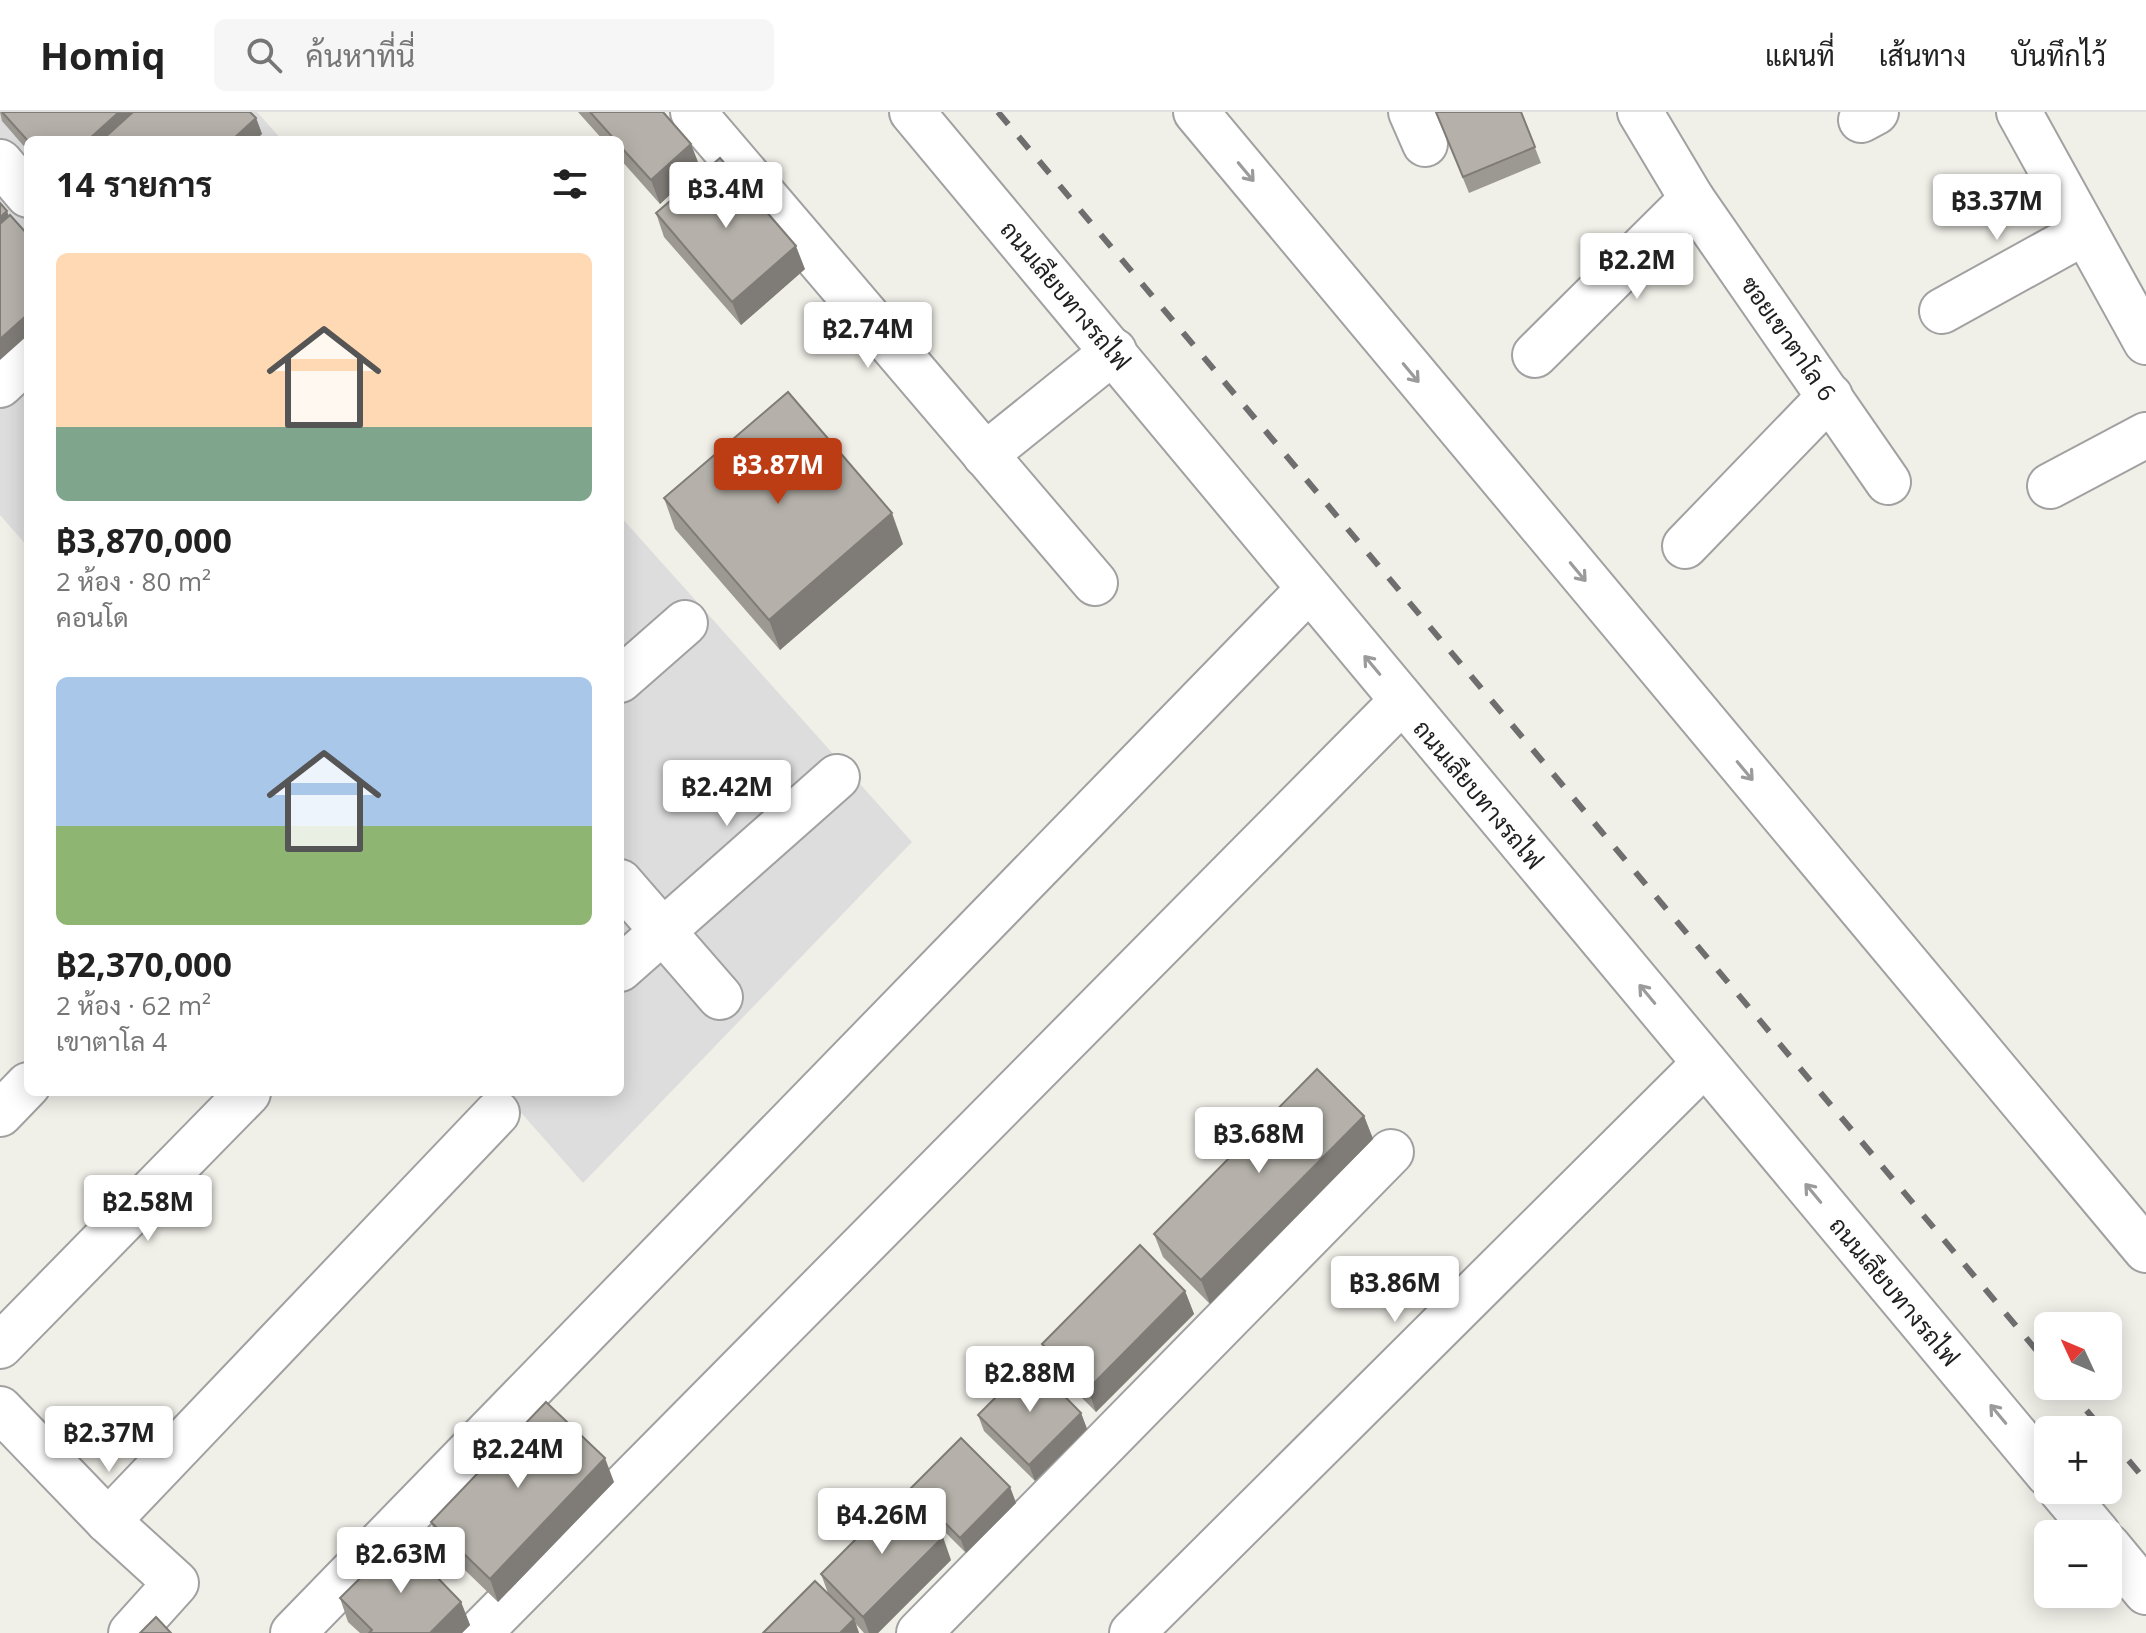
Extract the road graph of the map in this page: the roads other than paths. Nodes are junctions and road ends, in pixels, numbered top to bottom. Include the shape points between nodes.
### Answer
1 (693, 112) edge
2 (912, 112) edge
3 (1196, 112) edge
4 (1640, 112) edge
5 (2019, 112) edge
6 (0, 162) edge
7 (24, 190) edge
8 (1692, 199) junction
9 (2085, 232) junction
10 (1942, 311) dead end
11 (2146, 342) edge
12 (1114, 351) junction
13 (1535, 355) dead end
14 (24, 363) edge
15 (0, 385) edge
16 (1830, 396) junction
17 (2146, 435) edge
18 (985, 455) junction
19 (1888, 482) dead end
20 (2050, 486) dead end
21 (1685, 546) dead end
22 (1095, 583) dead end
23 (1308, 590) junction
24 (685, 623) dead end
25 (624, 676) edge
26 (1402, 701) junction
27 (837, 777) dead end
28 (624, 887) edge
29 (662, 931) junction
30 (624, 965) edge
31 (720, 997) dead end
32 (1705, 1063) junction
33 (24, 1089) edge
34 (245, 1096) edge
35 (497, 1113) dead end
36 (0, 1114) edge
37 (1391, 1152) dead end
38 (2146, 1250) edge
39 (0, 1346) edge
40 (0, 1409) edge
41 (2034, 1457) edge
42 (2073, 1504) edge
43 (2086, 1520) edge
44 (108, 1521) junction
45 (2122, 1563) edge
46 (2146, 1592) edge
47 (131, 1633) edge
48 (293, 1633) edge
49 (479, 1633) edge
50 (919, 1633) edge
51 (1132, 1633) edge

1 - 18 street
2 - 12 street, ถนนเลียบทางรถไฟ
3 -> 38 street
4 - 8 street, ซอยเขาตาโล 6
5 - 9 street
6 - 7 street
8 - 13 street
8 - 16 street, ซอยเขาตาโล 6
9 - 10 street
9 - 11 street
12 - 18 street
12 - 23 street, ถนนเลียบทางรถไฟ
14 - 15 street
16 - 19 street, ซอยเขาตาโล 6
16 - 21 street
17 - 20 street
18 - 22 street
26 -> 23 street, ถนนเลียบทางรถไฟ
23 - 48 street
24 - 25 street
32 -> 26 street, ถนนเลียบทางรถไฟ
26 - 49 street
27 - 29 street
28 - 29 street
29 - 30 street
29 - 31 street
41 -> 32 street, ถนนเลียบทางรถไฟ
32 - 51 street
33 - 36 street
34 - 39 street
35 - 44 street
37 - 50 street
40 - 44 street
42 - 43 street
44 - 47 street via 176,1583
45 - 46 street

